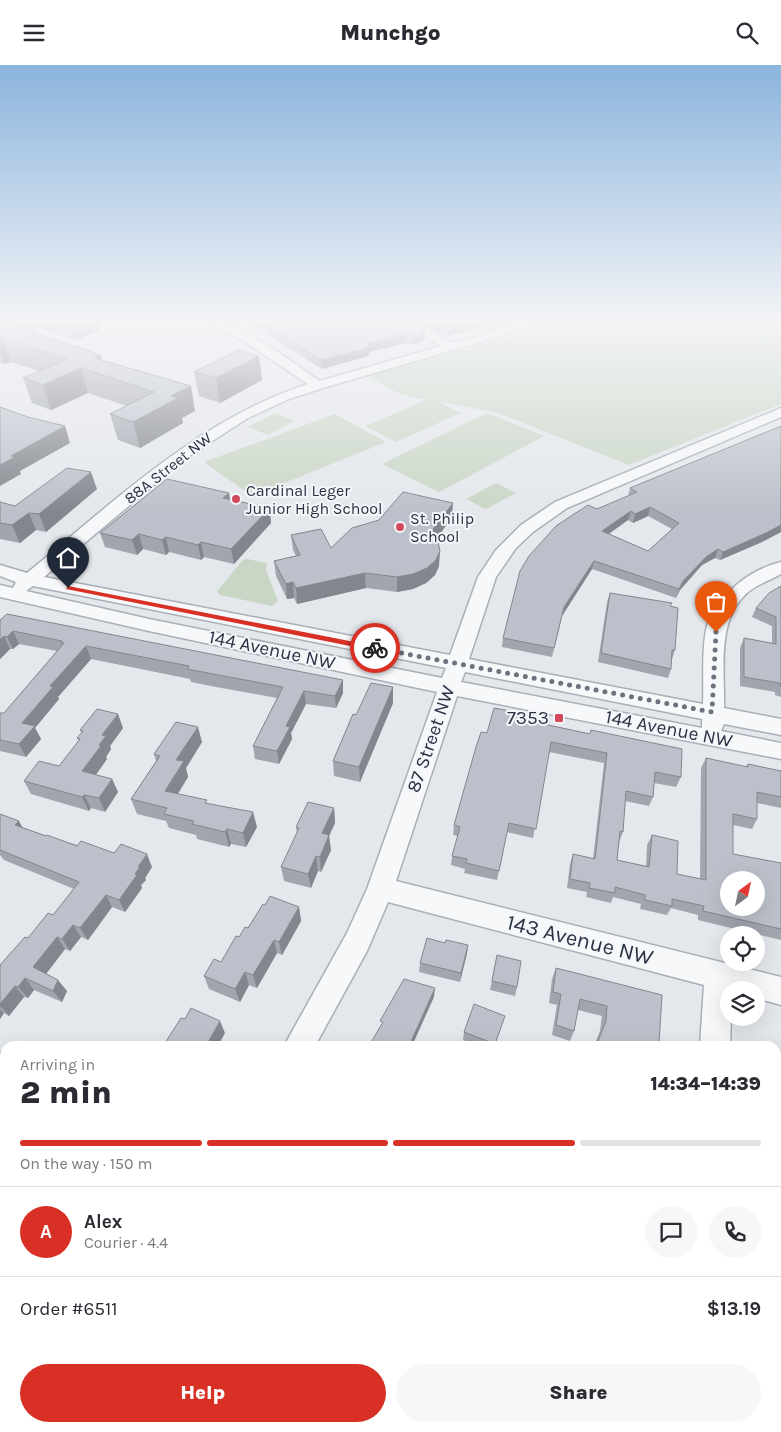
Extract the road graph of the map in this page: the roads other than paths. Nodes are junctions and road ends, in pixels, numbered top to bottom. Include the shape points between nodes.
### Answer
1 (316, 386) edge
2 (781, 412) edge
3 (781, 567) edge
4 (0, 570) edge
5 (29, 580) junction
6 (3, 596) edge
7 (456, 665) junction
8 (449, 687) junction
9 (712, 712) junction
10 (781, 727) edge
11 (713, 737) junction
12 (781, 751) edge
13 (380, 889) junction
14 (719, 976) junction
15 (781, 991) edge
16 (302, 1041) edge
17 (715, 1041) edge

1 - 5 street, 88A Street NW via 243,415 210,435 181,455
2 - 7 street, 87 Street NW via 560,505 529,525 501,551 487,577
3 - 9 street via 740,589 718,621
4 - 5 street, 144 Avenue NW
5 - 6 street, 88A Street NW
5 - 7 street, 144 Avenue NW
6 - 8 street, 144 Avenue NW
7 - 8 street, 87 Street NW
7 - 9 street, 144 Avenue NW
8 - 11 street, 144 Avenue NW
8 - 13 street, 87 Street NW
9 - 10 street, 144 Avenue NW
9 - 11 street
11 - 12 street, 144 Avenue NW
13 - 14 street, 143 Avenue NW
13 - 16 street, 87 Street NW via 357,942
14 - 15 street, 143 Avenue NW
14 - 17 street

